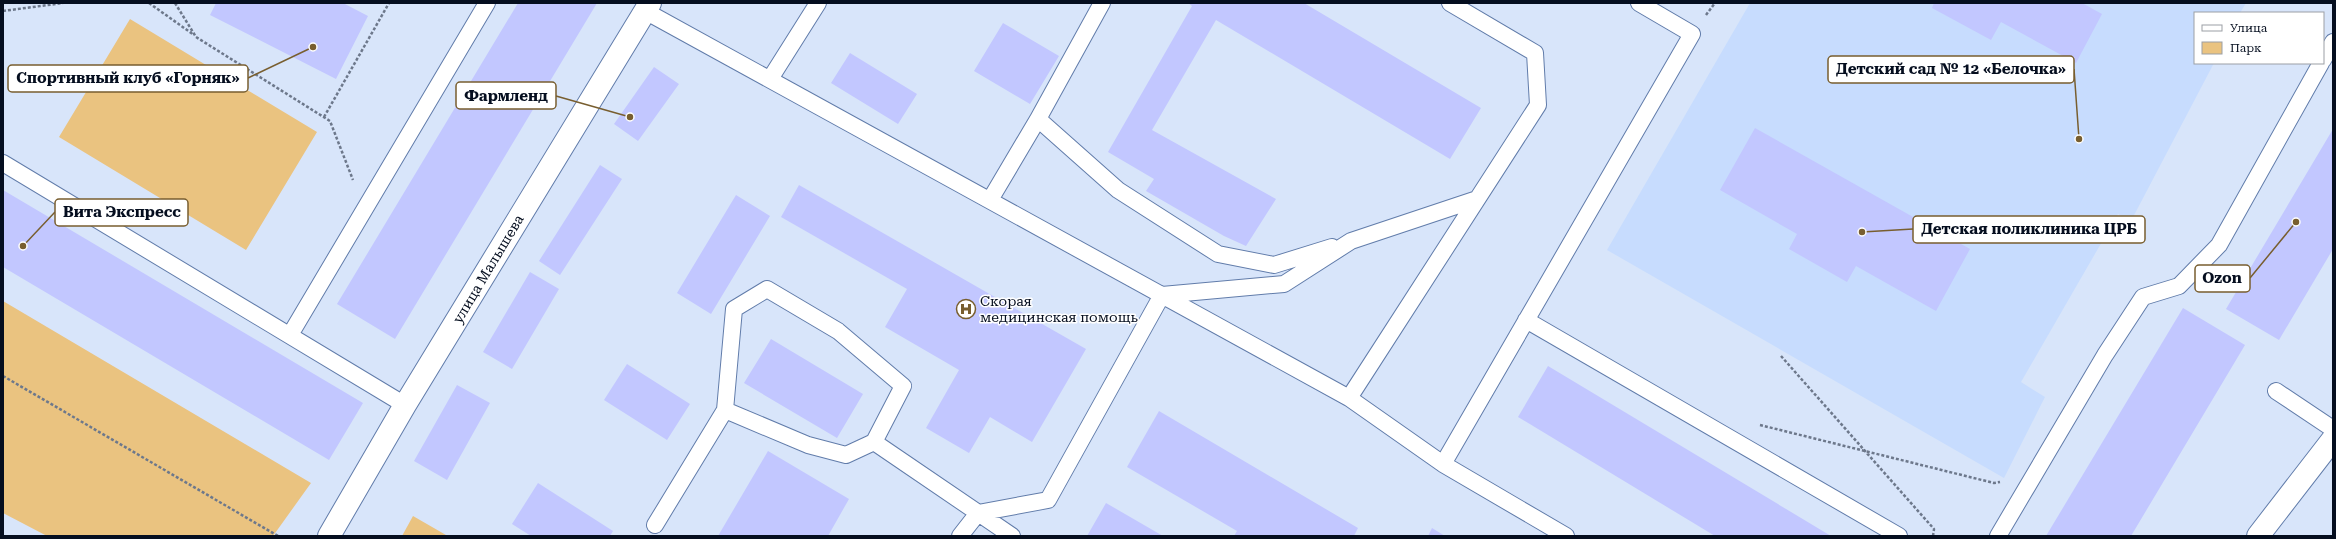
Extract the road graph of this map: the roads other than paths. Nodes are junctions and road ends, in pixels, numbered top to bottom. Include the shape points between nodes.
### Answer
1 (487, 3) edge
2 (818, 3) edge
3 (1102, 3) edge
4 (1450, 3) edge
5 (1639, 3) edge
6 (647, 7) edge
7 (2333, 42) edge
8 (2324, 58) edge
9 (2320, 64) edge
10 (770, 79) junction
11 (1038, 119) junction
12 (3, 163) edge
13 (1477, 199) junction
14 (990, 200) junction
15 (1351, 241) junction
16 (1162, 295) junction
17 (1526, 320) junction
18 (290, 336) junction
19 (2276, 391) dead end
20 (1349, 398) junction
21 (405, 405) junction
22 (725, 410) junction
23 (2333, 429) edge
24 (2333, 439) edge
25 (874, 442) junction
26 (1443, 464) junction
27 (978, 513) junction
28 (655, 525) dead end
29 (329, 536) edge
30 (960, 536) edge
31 (1012, 536) edge
32 (1566, 536) edge
33 (1899, 536) edge
34 (1998, 536) edge
35 (2258, 536) edge

1 - 18 lane
2 - 10 lane
3 - 11 lane
4 - 13 lane via 1536,53 1538,105
5 - 17 lane via 1692,34
6 - 10 lane
6 - 21 street, улица Малышева
7 - 8 lane
9 - 34 lane via 2219,245 2179,286 2142,297 2104,355
10 - 14 lane
11 - 14 lane
11 - 15 lane via 1118,190 1218,254 1274,265
12 - 18 lane
13 - 15 lane
13 - 20 lane
14 - 16 lane
15 - 16 lane via 1284,284
16 - 20 lane
16 - 27 lane via 1048,500
17 - 26 lane
17 - 33 lane
18 - 21 lane
19 - 23 lane
20 - 26 lane
21 - 29 street, улица Малышева
22 - 25 lane via 808,445 846,455
22 - 25 lane via 734,309 767,289 838,331 903,386
22 - 28 lane
24 - 35 street
25 - 27 lane
26 - 32 lane
27 - 30 lane
27 - 31 lane

